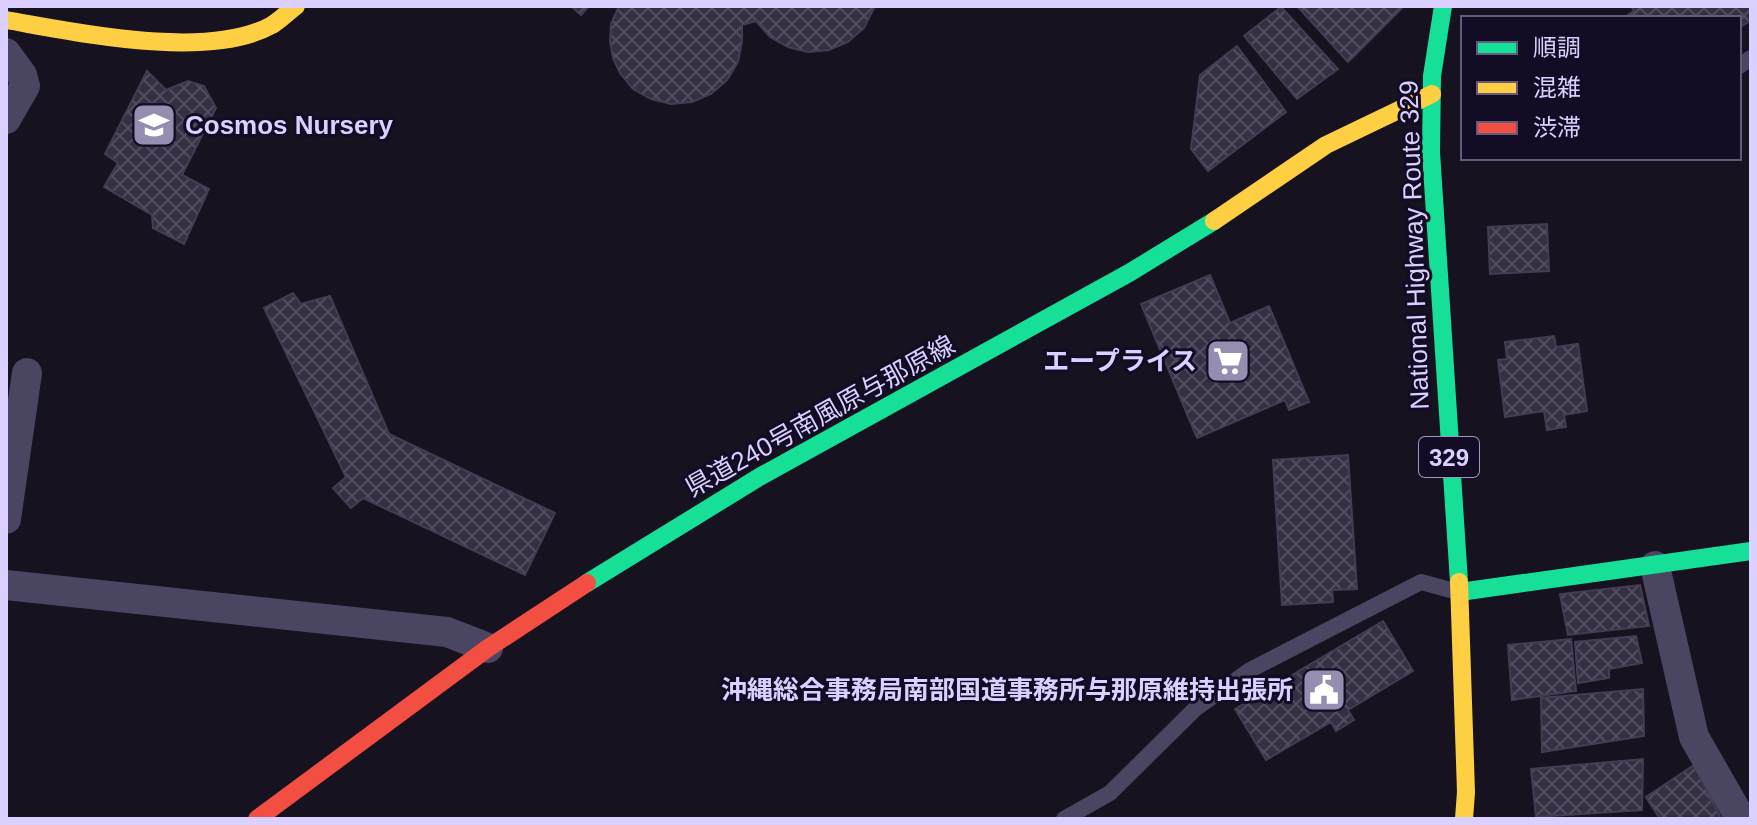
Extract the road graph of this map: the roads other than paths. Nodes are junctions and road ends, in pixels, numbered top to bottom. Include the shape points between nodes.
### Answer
1 (296, 6) edge
2 (1443, 6) edge
3 (6, 20) edge
4 (6, 53) edge
5 (1432, 94) junction
6 (6, 119) edge
7 (27, 373) dead end
8 (6, 519) edge
9 (1751, 551) edge
10 (1655, 566) junction
11 (6, 585) edge
12 (1460, 592) junction
13 (488, 648) junction
14 (257, 819) edge
15 (1064, 819) edge
16 (1464, 819) edge
17 (1741, 819) edge

1 - 3 main road via 265,28 215,41 129,39
2 - 5 main road, National Highway Route 329 / 329 via 1435,35
4 - 6 street via 25,86
5 - 12 main road, National Highway Route 329 / 329
5 - 13 main road, 県道240号南風原与那原線 via 1326,145 1129,273 761,476
7 - 8 street
9 - 10 main road
10 - 12 main road
10 - 17 street via 1694,737
11 - 13 street via 447,632
12 - 15 lane via 1421,582 1250,670 1195,709 1110,793
12 - 16 main road, National Highway Route 329 / 329
13 - 14 main road, 県道240号南風原与那原線

